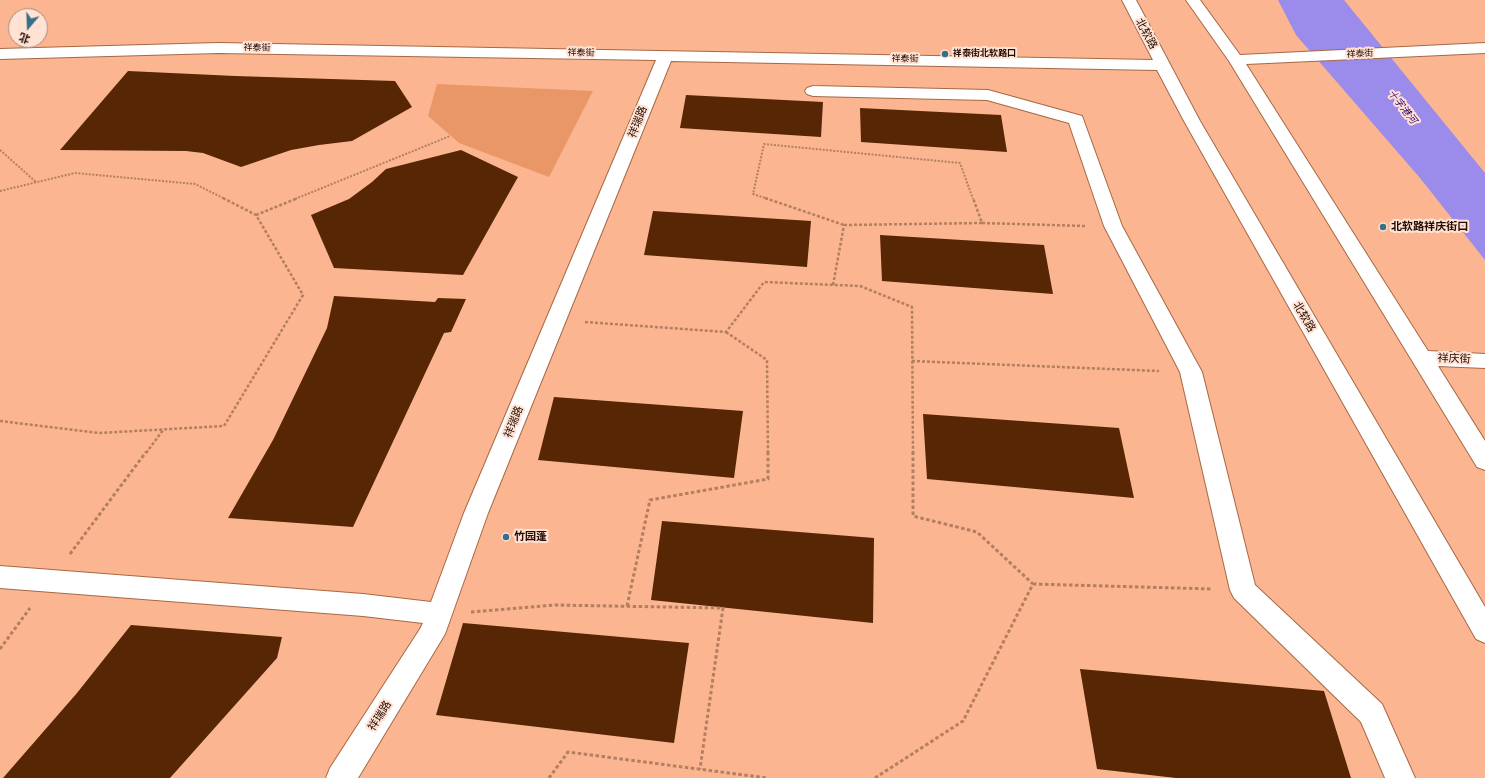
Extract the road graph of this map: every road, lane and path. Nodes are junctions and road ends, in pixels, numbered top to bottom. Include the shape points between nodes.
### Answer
1 (1128, 0) edge
2 (1193, 0) edge
3 (1485, 48) edge
4 (0, 54) edge
5 (666, 55) junction
6 (1236, 60) junction
7 (1162, 65) junction
8 (813, 91) dead end
9 (450, 136) dead end
10 (0, 150) edge
11 (36, 183) junction
12 (0, 191) edge
13 (256, 214) junction
14 (982, 223) junction
15 (844, 225) junction
16 (1113, 226) junction
17 (833, 285) junction
18 (556, 320) junction
19 (726, 332) junction
20 (1422, 358) junction
21 (912, 361) junction
22 (1485, 361) edge
23 (1191, 372) junction
24 (0, 421) edge
25 (163, 430) junction
26 (1485, 461) edge
27 (70, 555) dead end
28 (0, 577) edge
29 (1033, 584) junction
30 (1243, 590) junction
31 (33, 605) dead end
32 (627, 606) junction
33 (438, 614) junction
34 (1485, 631) edge
35 (0, 649) edge
36 (700, 769) junction
37 (341, 778) edge
38 (549, 778) edge
39 (767, 778) edge
40 (875, 778) edge
41 (1400, 778) edge

1 - 7 street, 北软路
2 - 6 street
3 - 6 street, 祥泰街
4 - 5 street, 祥泰街 via 218,48
5 - 7 street, 祥泰街
5 - 18 street, 祥瑞路
6 - 20 street
7 - 34 street, 北软路
8 - 16 street via 988,95 1076,120
9 - 13 path
10 - 11 path
11 - 12 path
11 - 13 path via 75,173 195,184
13 - 25 path via 303,295 224,426
14 - 15 path
14 - 15 path via 960,162 764,144 752,194
14 - 16 path
15 - 17 path
16 - 23 street
17 - 19 path via 764,282
17 - 21 path via 860,286 912,307
18 - 19 path
18 - 33 street, 祥瑞路 via 476,513
19 - 32 path via 767,360 768,479 650,500
20 - 22 street, 祥庆街
20 - 26 street
21 - 23 path
21 - 29 path via 913,516 977,532
23 - 30 street
24 - 25 path via 99,433
25 - 27 path
28 - 33 street via 363,605
29 - 30 path
29 - 40 path via 963,721
30 - 41 street via 1372,713
31 - 35 path
32 - 33 path via 555,604
32 - 36 path via 723,608
33 - 37 street, 祥瑞路 via 432,634
36 - 38 path via 568,752
36 - 39 path

